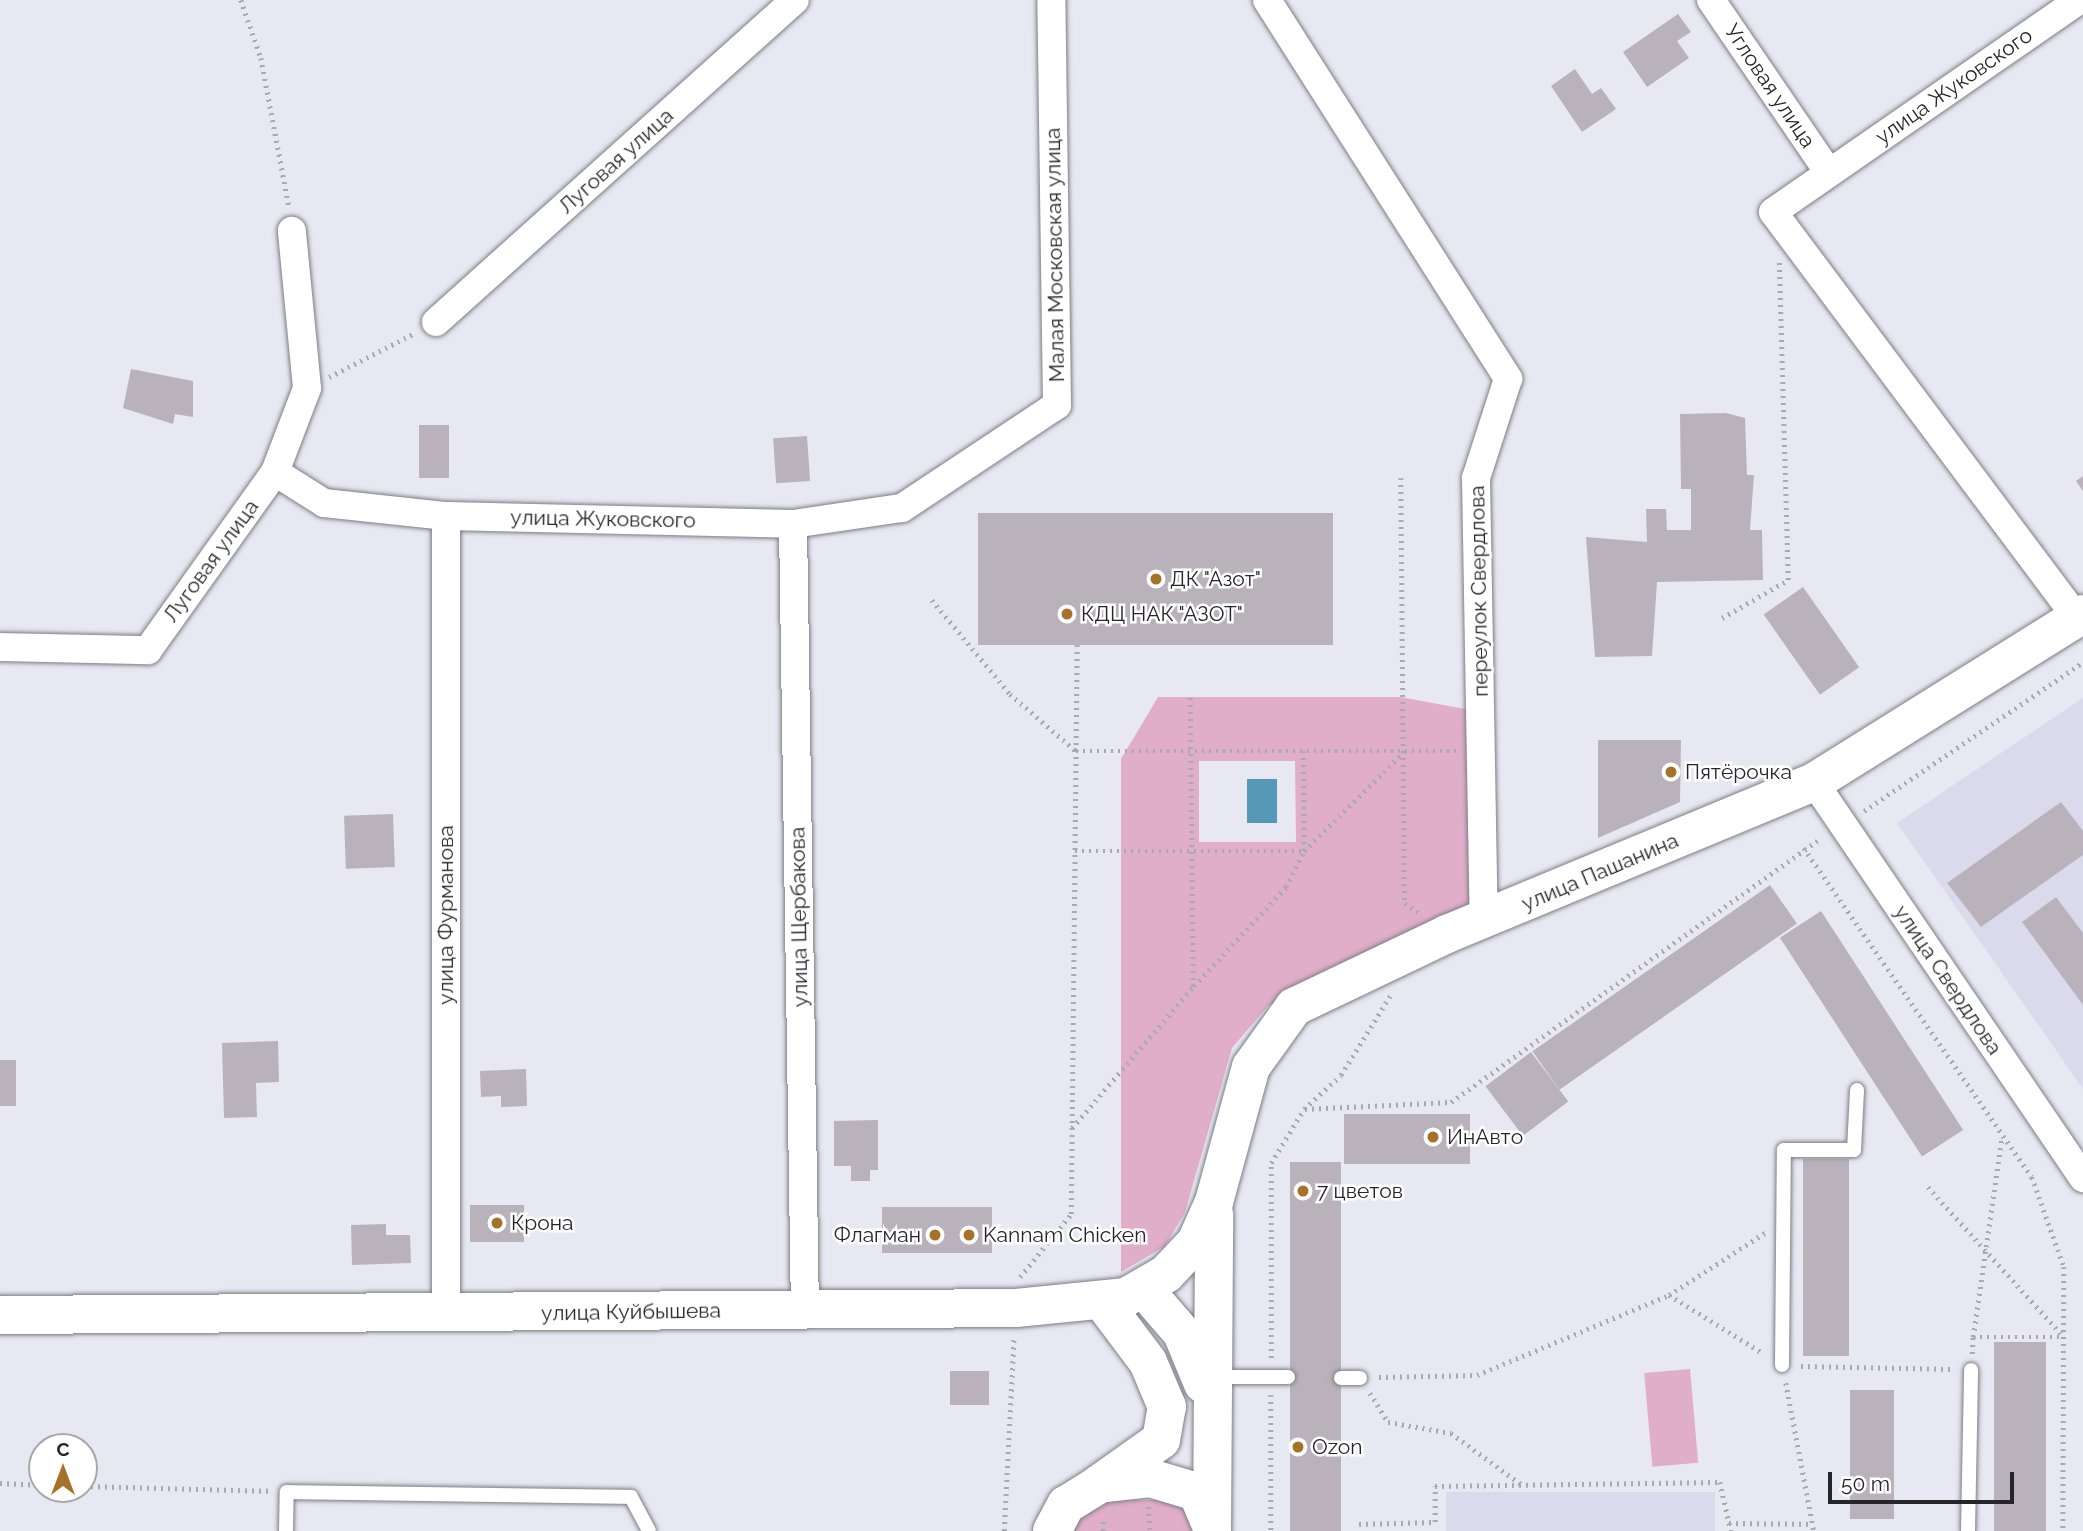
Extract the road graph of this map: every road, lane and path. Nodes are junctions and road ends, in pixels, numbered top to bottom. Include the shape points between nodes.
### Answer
1 (241, 0) edge
2 (795, 0) edge
3 (1051, 0) edge
4 (1267, 0) edge
5 (1711, 0) edge
6 (2079, 0) edge
7 (1829, 173) junction
8 (1773, 212) junction
9 (292, 231) joint
10 (436, 322) joint
11 (307, 388) junction
12 (275, 472) junction
13 (1401, 478) dead end
14 (934, 487) joint
15 (446, 516) junction
16 (793, 524) junction
17 (932, 600) dead end
18 (2080, 616) edge
19 (1722, 618) dead end
20 (1077, 645) dead end
21 (0, 647) edge
22 (2083, 663) edge
23 (1190, 693) dead end
24 (1482, 750) junction
25 (1076, 751) junction
26 (1190, 751) junction
27 (1303, 751) junction
28 (1405, 751) junction
29 (1814, 782) junction
30 (1843, 826) junction
31 (1804, 848) junction
32 (1074, 851) junction
33 (1190, 851) junction
34 (1304, 851) junction
35 (1483, 920) junction
36 (1447, 934) junction
37 (1193, 987) junction
38 (1395, 988) dead end
39 (1857, 1090) dead end
40 (1304, 1109) junction
41 (1072, 1128) junction
42 (2003, 1135) junction
43 (2083, 1178) edge
44 (1928, 1187) dead end
45 (1214, 1202) junction
46 (1784, 1220) junction
47 (1984, 1254) junction
48 (1017, 1281) dead end
49 (1144, 1289) junction
50 (1670, 1295) junction
51 (1103, 1302) junction
52 (805, 1310) junction
53 (446, 1314) junction
54 (0, 1315) edge
55 (1015, 1328) dead end
56 (1973, 1337) junction
57 (2064, 1337) junction
58 (1782, 1365) junction
59 (1970, 1370) junction
60 (1271, 1377) junction
61 (1288, 1377) dead end
62 (1341, 1378) dead end
63 (1360, 1378) junction
64 (1206, 1386) junction
65 (0, 1483) edge
66 (28, 1484) edge
67 (1099, 1484) junction
68 (1521, 1484) junction
69 (98, 1486) edge
70 (287, 1492) junction
71 (1729, 1523) junction
72 (1359, 1524) dead end
73 (1813, 1524) junction
74 (1212, 1530) edge
75 (286, 1531) edge
76 (649, 1531) edge
77 (1004, 1531) edge
78 (1052, 1531) edge
79 (1272, 1531) edge
80 (1731, 1531) edge
81 (1814, 1531) edge
82 (1968, 1531) edge
83 (2063, 1531) edge

1 - 9 path via 261,58
2 - 10 street, Луговая улица
3 - 14 street, Малая Московская улица via 1057,405
4 - 24 street, переулок Свердлова via 1508,379 1476,478
5 - 7 street, Угловая улица
6 - 7 street, улица Жуковского
7 - 8 street, улица Жуковского
8 - 18 street
8 - 19 path via 1781,234 1776,296 1788,580
9 - 11 street
10 - 11 path
11 - 12 street, Луговая улица
12 - 15 street, улица Жуковского via 324,503
12 - 21 street, Луговая улица via 148,650
13 - 28 path
14 - 16 street, улица Жуковского via 902,508
15 - 16 street, улица Жуковского
15 - 53 street, улица Фурманова
16 - 52 street, улица Щербакова
17 - 25 path via 1010,694
18 - 29 main road, улица Пашанина
20 - 25 path
22 - 30 path
23 - 26 path
24 - 28 path
24 - 35 street, переулок Свердлова
25 - 26 path
25 - 32 path
26 - 27 path
26 - 33 path
27 - 28 path
27 - 34 path
28 - 34 path
28 - 36 path via 1405,903
29 - 30 street, улица Свердлова
29 - 35 main road, улица Пашанина
30 - 31 path
30 - 43 street, улица Свердлова
31 - 40 path via 1451,1102
31 - 42 path
32 - 33 path
32 - 41 path
33 - 34 path
33 - 37 path
34 - 37 path via 1286,887
35 - 36 main road, улица Пашанина
36 - 45 main road, улица Пашанина via 1318,992 1276,1024 1251,1067
37 - 41 path
38 - 40 path via 1341,1075
39 - 46 lane via 1854,1150 1784,1150
40 - 60 path via 1271,1163
41 - 48 path via 1071,1213
42 - 47 path
42 - 57 path via 2032,1177 2064,1267
44 - 47 path
45 - 49 main road, улица Куйбышева via 1186,1255
45 - 64 main road
46 - 50 path
46 - 58 lane
47 - 56 path
47 - 57 path
49 - 51 main road, улица Куйбышева
49 - 64 main road via 1182,1333
50 - 58 path
50 - 63 path via 1476,1375
51 - 52 main road, улица Куйбышева
51 - 67 main road via 1148,1362 1167,1407 1161,1440
52 - 53 main road, улица Куйбышева
53 - 54 main road, улица Куйбышева
55 - 77 path
56 - 57 path
56 - 59 path
57 - 83 path
58 - 59 path
58 - 73 path
59 - 82 lane
60 - 61 lane
60 - 64 lane
60 - 79 path
62 - 63 lane
63 - 68 path via 1388,1422 1451,1433
64 - 74 main road
65 - 66 path
67 - 74 main road via 1177,1482 1208,1505
67 - 78 main road via 1066,1505
68 - 71 path via 1720,1482
68 - 72 path via 1435,1486 1435,1522
69 - 70 path
70 - 75 lane
70 - 76 lane via 631,1497
71 - 73 path
71 - 80 path
73 - 81 path

